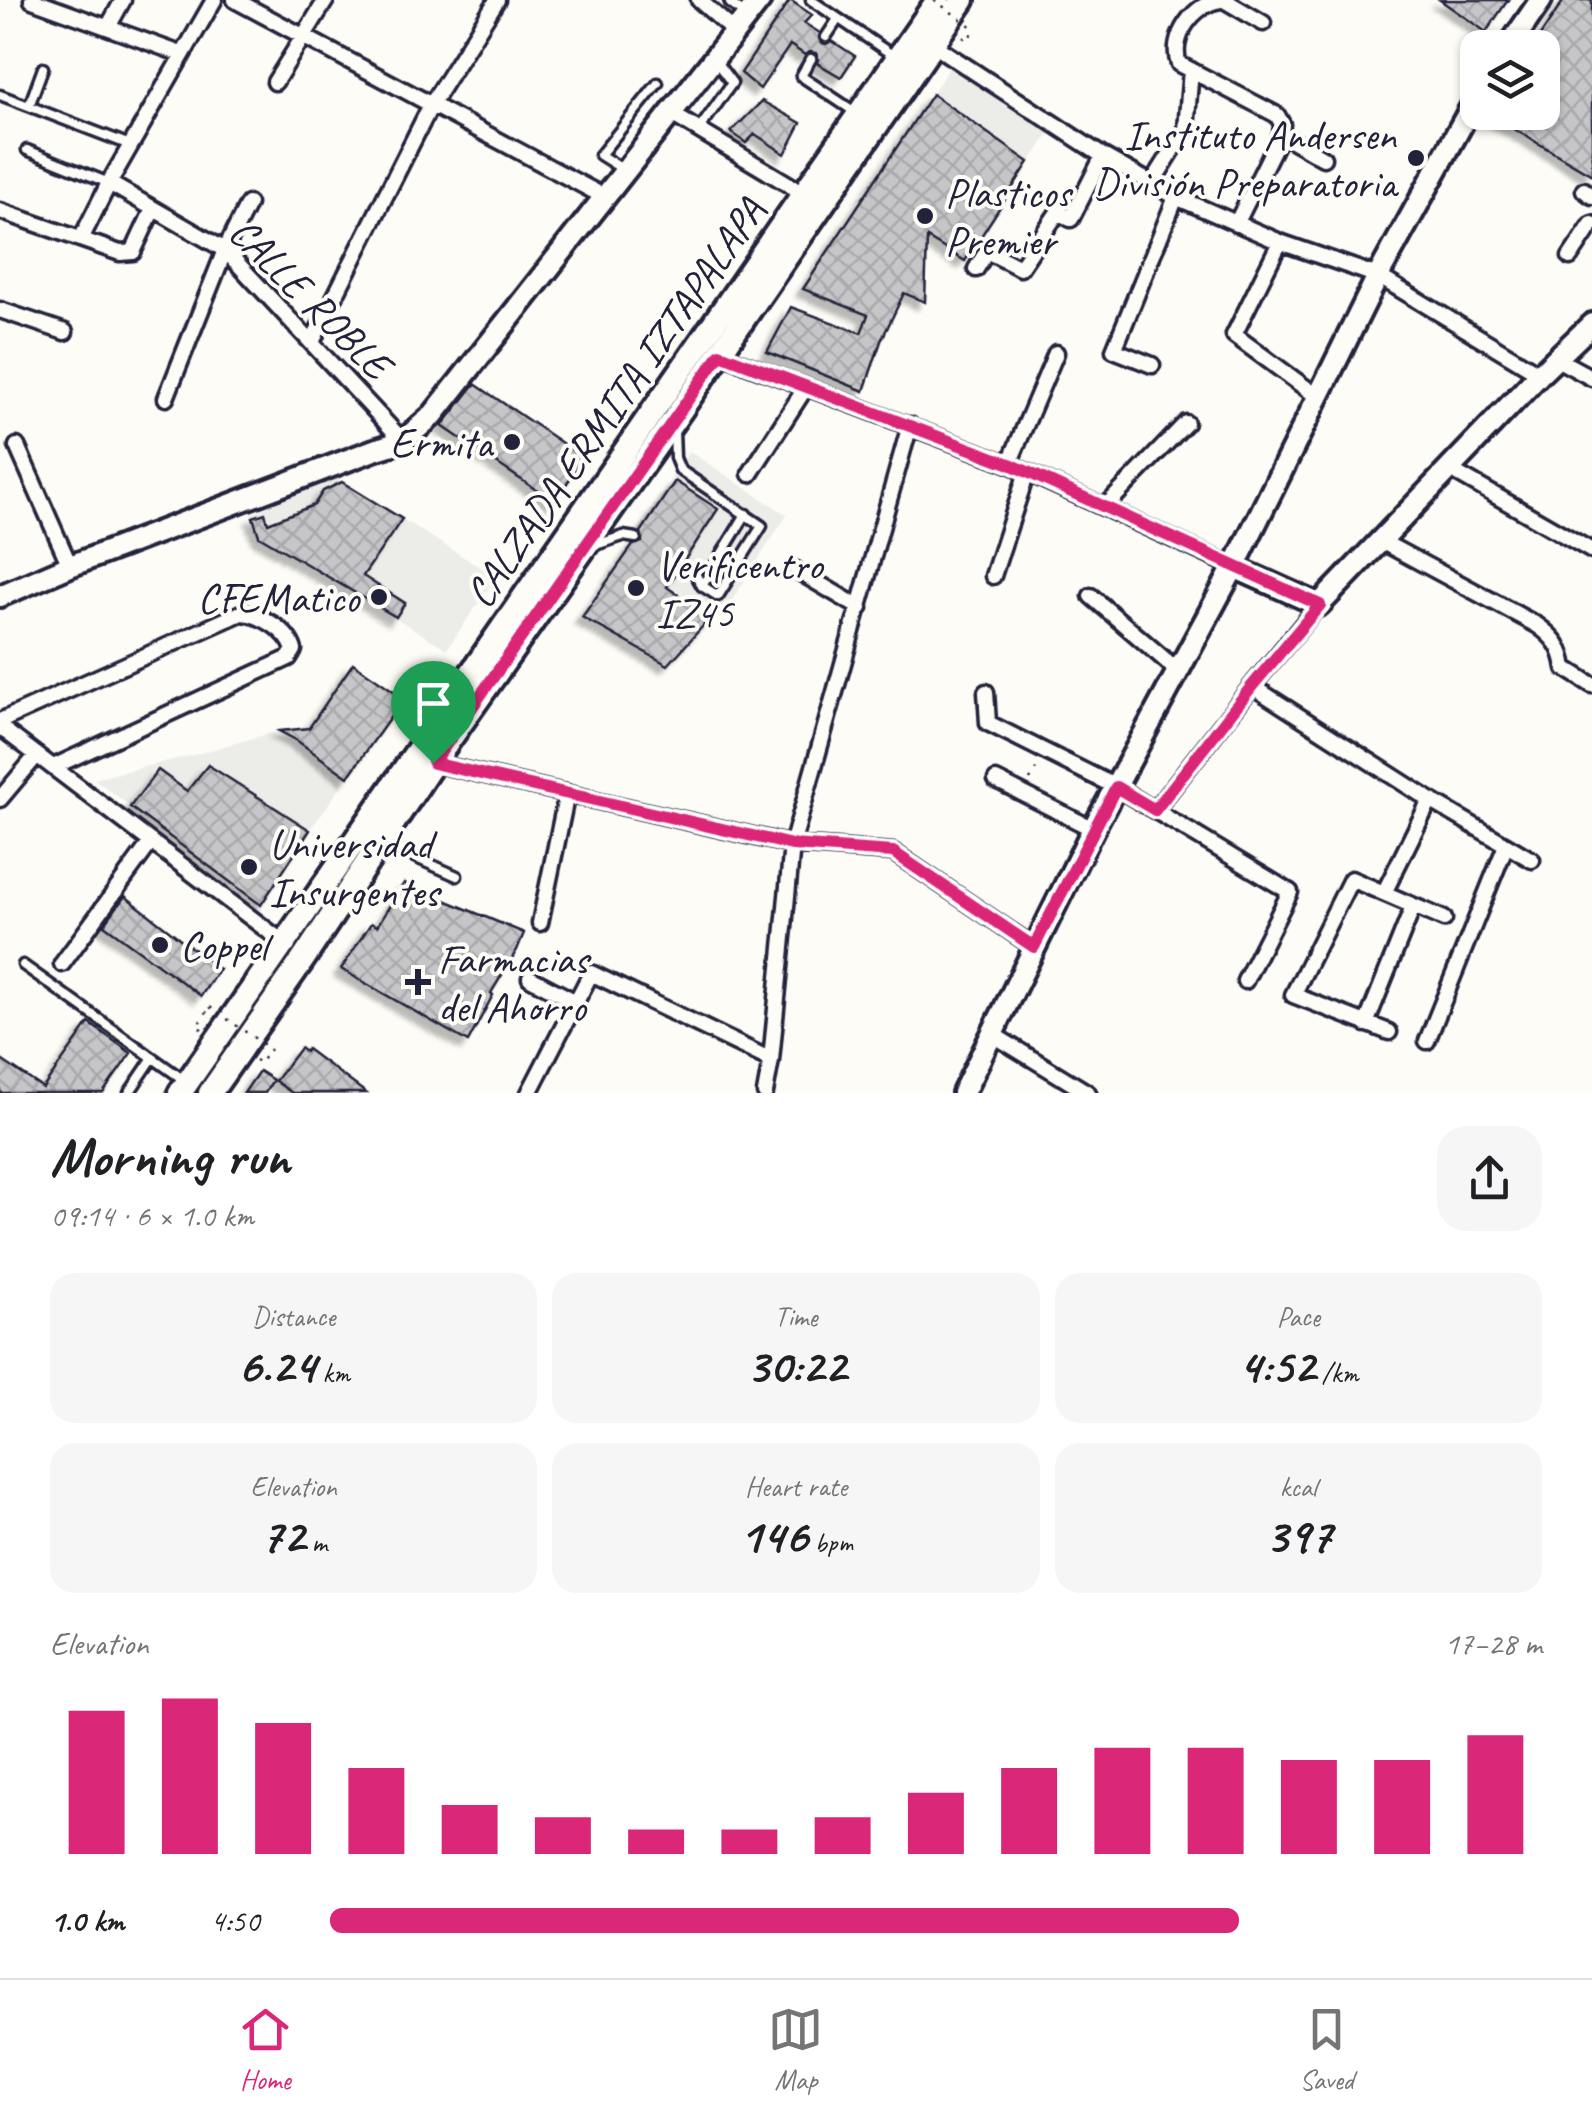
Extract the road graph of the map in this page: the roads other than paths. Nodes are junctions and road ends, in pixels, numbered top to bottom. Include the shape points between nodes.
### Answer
1 (32, 0) edge
2 (123, 0) edge
3 (214, 0) edge
4 (235, 0) edge
5 (326, 0) edge
6 (497, 0) edge
7 (699, 0) edge
8 (730, 0) edge
9 (811, 0) edge
10 (936, 0) edge
11 (963, 0) edge
12 (1222, 0) edge
13 (1541, 0) edge
14 (747, 16) edge
15 (838, 19) junction
16 (1263, 23) dead end
17 (108, 26) junction
18 (1520, 30) edge
19 (826, 36) dead end
20 (304, 37) junction
21 (932, 44) junction
22 (182, 54) junction
23 (811, 59) dead end
24 (898, 59) junction
25 (714, 60) junction
26 (43, 68) dead end
27 (1191, 70) junction
28 (275, 82) dead end
29 (658, 82) dead end
30 (0, 94) edge
31 (29, 106) junction
32 (431, 106) junction
33 (670, 113) junction
34 (859, 114) junction
35 (1460, 128) edge
36 (698, 131) junction
37 (1280, 134) junction
38 (130, 145) junction
39 (27, 150) dead end
40 (1103, 156) junction
41 (1323, 158) dead end
42 (624, 170) junction
43 (109, 183) junction
44 (1152, 183) junction
45 (803, 194) junction
46 (604, 196) junction
47 (1176, 197) junction
48 (248, 204) dead end
49 (153, 209) junction
50 (0, 211) edge
51 (1236, 224) junction
52 (1592, 224) edge
53 (81, 239) junction
54 (1280, 242) junction
55 (225, 250) junction
56 (1570, 257) dead end
57 (976, 270) dead end
58 (1378, 276) junction
59 (0, 310) edge
60 (1592, 324) edge
61 (64, 332) dead end
62 (312, 342) junction
63 (1056, 353) dead end
64 (720, 354) junction
65 (1557, 358) junction
66 (1152, 365) dead end
67 (1540, 374) junction
68 (1592, 378) edge
69 (806, 387) junction
70 (1318, 397) junction
71 (166, 398) dead end
72 (674, 420) junction
73 (1186, 423) dead end
74 (910, 426) junction
75 (404, 440) junction
76 (17, 446) dead end
77 (1010, 464) junction
78 (1449, 469) junction
79 (1027, 472) junction
80 (750, 474) dead end
81 (1105, 507) junction
82 (746, 514) junction
83 (636, 538) dead end
84 (1379, 540) junction
85 (584, 549) junction
86 (1592, 551) edge
87 (70, 566) junction
88 (1234, 568) junction
89 (694, 570) dead end
90 (796, 570) dead end
91 (993, 576) dead end
92 (702, 586) junction
93 (0, 596) edge
94 (1091, 596) dead end
95 (1320, 605) junction
96 (860, 608) junction
97 (1178, 671) junction
98 (1592, 685) edge
99 (1252, 686) junction
100 (986, 692) dead end
101 (0, 724) edge
102 (37, 755) junction
103 (433, 763) junction
104 (54, 767) junction
105 (996, 780) dead end
106 (1116, 787) junction
107 (567, 793) junction
108 (0, 799) edge
109 (1430, 800) junction
110 (1155, 810) junction
111 (1093, 829) junction
112 (151, 842) junction
113 (381, 842) junction
114 (792, 845) junction
115 (1506, 845) junction
116 (1532, 860) dead end
117 (456, 876) dead end
118 (1384, 894) junction
119 (1413, 907) junction
120 (1444, 920) dead end
121 (540, 922) dead end
122 (285, 943) junction
123 (1034, 947) junction
124 (304, 958) junction
125 (62, 964) dead end
126 (23, 965) dead end
127 (530, 978) dead end
128 (1245, 981) dead end
129 (576, 1002) junction
130 (1366, 1024) junction
131 (1389, 1032) dead end
132 (992, 1034) junction
133 (1427, 1041) dead end
134 (152, 1059) junction
135 (771, 1060) junction
136 (184, 1088) edge
137 (129, 1093) edge
138 (210, 1093) edge
139 (529, 1093) edge
140 (765, 1093) edge
141 (963, 1093) edge
142 (1088, 1093) edge

1 - 17 street
2 - 17 street
3 - 22 street
4 - 20 street
5 - 20 street
6 - 32 street
7 - 14 street
8 - 14 lane
9 - 15 lane
10 - 24 main road, CALZADA ERMITA IZTAPALAPA
11 - 21 main road, CALZADA ERMITA IZTAPALAPA
12 - 16 street
12 - 27 street via 1198,9 1180,35 1174,52
13 - 18 street
14 - 25 street
15 - 19 lane
15 - 24 lane
17 - 22 street
20 - 28 street
20 - 32 street
21 - 40 street
21 - 64 main road, CALZADA ERMITA IZTAPALAPA
22 - 38 street
23 - 34 lane via 800,76
24 - 34 main road, CALZADA ERMITA IZTAPALAPA
25 - 33 street
25 - 36 lane via 732,83
26 - 31 lane
27 - 37 street via 1278,116
27 - 44 street via 1186,129
29 - 42 lane via 600,155
30 - 31 lane
31 - 38 lane
32 - 46 street
32 - 62 street
33 - 36 street
33 - 42 street
34 - 45 main road, CALZADA ERMITA IZTAPALAPA
35 - 58 street
36 - 45 street
37 - 41 street
37 - 51 street
38 - 43 street
39 - 43 lane
40 - 44 street
40 - 57 street via 1071,219 1058,212 1020,268 987,252
42 - 46 street
43 - 49 street, CALLE ROBLE
43 - 53 street
44 - 47 street
45 - 122 main road, CALZADA ERMITA IZTAPALAPA
46 - 75 street via 433,415
47 - 51 street
47 - 66 street via 1114,350
48 - 55 street
49 - 53 street via 133,252
49 - 55 street, CALLE ROBLE
50 - 53 street
51 - 54 street
52 - 56 street
54 - 58 street
54 - 70 street via 1234,335
55 - 62 street, CALLE ROBLE
55 - 71 street
58 - 67 street
58 - 70 street
59 - 61 street
60 - 65 street
62 - 75 street, CALLE ROBLE
63 - 77 street
64 - 69 street
64 - 72 main road, CALZADA ERMITA IZTAPALAPA
65 - 67 street
65 - 68 street
67 - 78 street
69 - 74 street
69 - 80 street
70 - 88 street
72 - 82 lane via 680,470
72 - 85 main road, CALZADA ERMITA IZTAPALAPA
73 - 81 street
74 - 77 street
74 - 96 street
75 - 87 street
76 - 87 street
77 - 79 street
78 - 84 street
78 - 86 street
79 - 81 street
79 - 91 street
81 - 88 street
82 - 92 lane
82 - 92 lane via 762,526 718,596
83 - 85 lane
84 - 95 street
84 - 98 street via 1537,625 1554,637 1565,668
85 - 103 main road, CALZADA ERMITA IZTAPALAPA
87 - 93 street
88 - 95 street
88 - 97 street
89 - 92 lane
90 - 96 street
94 - 97 street
95 - 99 street
96 - 114 street
97 - 106 street
99 - 109 street
99 - 110 street
100 - 106 street via 988,723
101 - 102 street
101 - 104 street via 241,613 268,621 292,642 289,658
102 - 104 street
102 - 108 street
103 - 107 street
103 - 113 main road, CALZADA ERMITA IZTAPALAPA
104 - 112 street
105 - 111 street
106 - 110 street
106 - 111 street
107 - 114 street
107 - 121 street
109 - 115 street
109 - 118 street
110 - 128 street via 1290,892
111 - 123 street
112 - 122 street
112 - 125 street
113 - 117 lane
113 - 124 main road, CALZADA ERMITA IZTAPALAPA
114 - 123 street via 893,852
114 - 135 street
115 - 116 street
115 - 133 street
118 - 119 street
118 - 130 street via 1351,879 1292,995
119 - 120 street
119 - 130 street
122 - 124 street
122 - 136 main road, CALZADA ERMITA IZTAPALAPA
123 - 132 street
124 - 138 main road, CALZADA ERMITA IZTAPALAPA
126 - 134 lane
127 - 129 street
129 - 135 street via 591,972
129 - 139 street
130 - 131 street
132 - 141 street
132 - 142 street
134 - 136 lane
134 - 137 lane
135 - 140 street

